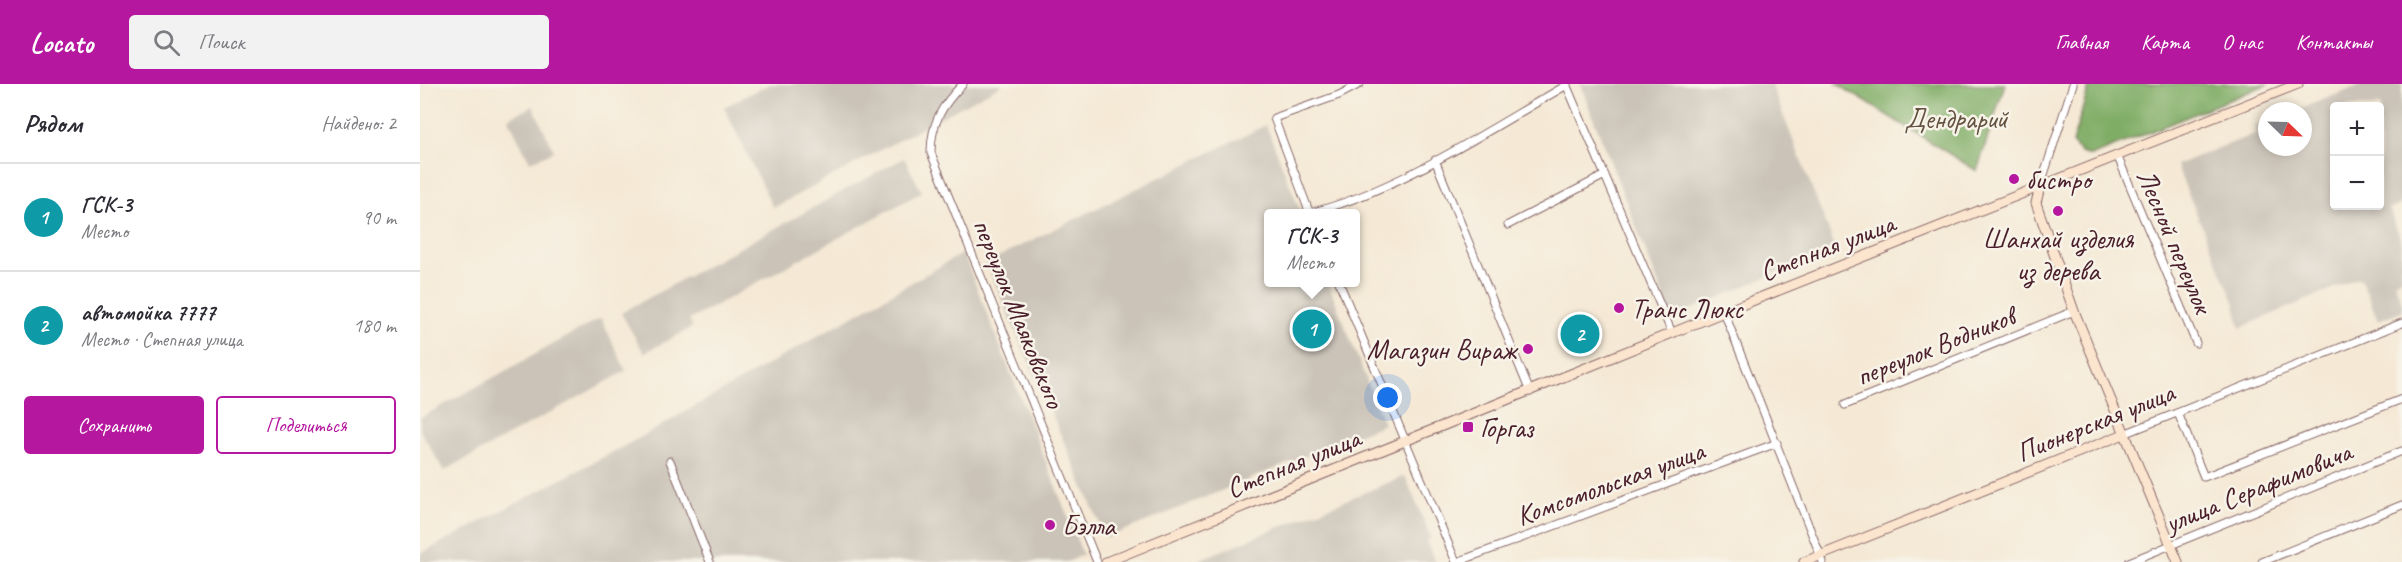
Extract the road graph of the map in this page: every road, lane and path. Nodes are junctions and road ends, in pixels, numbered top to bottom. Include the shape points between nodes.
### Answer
1 (963, 84) edge
2 (1360, 84) edge
3 (2073, 84) edge
4 (2298, 84) edge
5 (1567, 85) edge
6 (2116, 155) junction
7 (1435, 160) junction
8 (1605, 175) junction
9 (2040, 187) junction
10 (1308, 209) edge
11 (1327, 209) edge
12 (1508, 225) dead end
13 (1341, 287) edge
14 (2074, 311) junction
15 (1724, 312) junction
16 (2402, 323) edge
17 (1672, 333) junction
18 (2196, 343) dead end
19 (1530, 392) junction
20 (2402, 399) edge
21 (1845, 405) dead end
22 (2178, 413) junction
23 (2124, 434) junction
24 (1406, 442) junction
25 (1777, 443) junction
26 (2402, 451) edge
27 (670, 461) dead end
28 (2402, 505) edge
29 (2171, 545) junction
30 (1821, 559) edge
31 (710, 562) edge
32 (1097, 562) edge
33 (1106, 562) edge
34 (1457, 562) edge
35 (1804, 562) edge
36 (2129, 562) edge
37 (2178, 562) edge
38 (2262, 562) edge

1 - 32 street, переулок Маяковского via 934,123 931,153
2 - 10 street via 1274,118
3 - 9 street
4 - 6 main road, Степная улица
5 - 7 street
5 - 8 street
6 - 9 main road, Степная улица
6 - 18 street, Лесной переулок
7 - 11 street
7 - 19 street
8 - 12 street
8 - 17 street
9 - 14 main road via 2036,203
9 - 15 main road, Степная улица
13 - 24 street
14 - 21 street, переулок Водников
14 - 23 main road
15 - 17 main road, Степная улица
15 - 25 street
16 - 22 street, Пионерская улица
17 - 19 main road, Степная улица
19 - 24 main road, Степная улица
20 - 22 street via 2204,477
22 - 23 street, Пионерская улица
23 - 29 main road
23 - 30 main road, Пионерская улица
24 - 33 main road, Степная улица
24 - 34 street
25 - 30 street
25 - 34 street, Комсомольская улица
26 - 29 street, улица Серафимовича
27 - 31 street
28 - 38 street
29 - 36 street, улица Серафимовича
29 - 37 main road
30 - 35 main road, Пионерская улица

